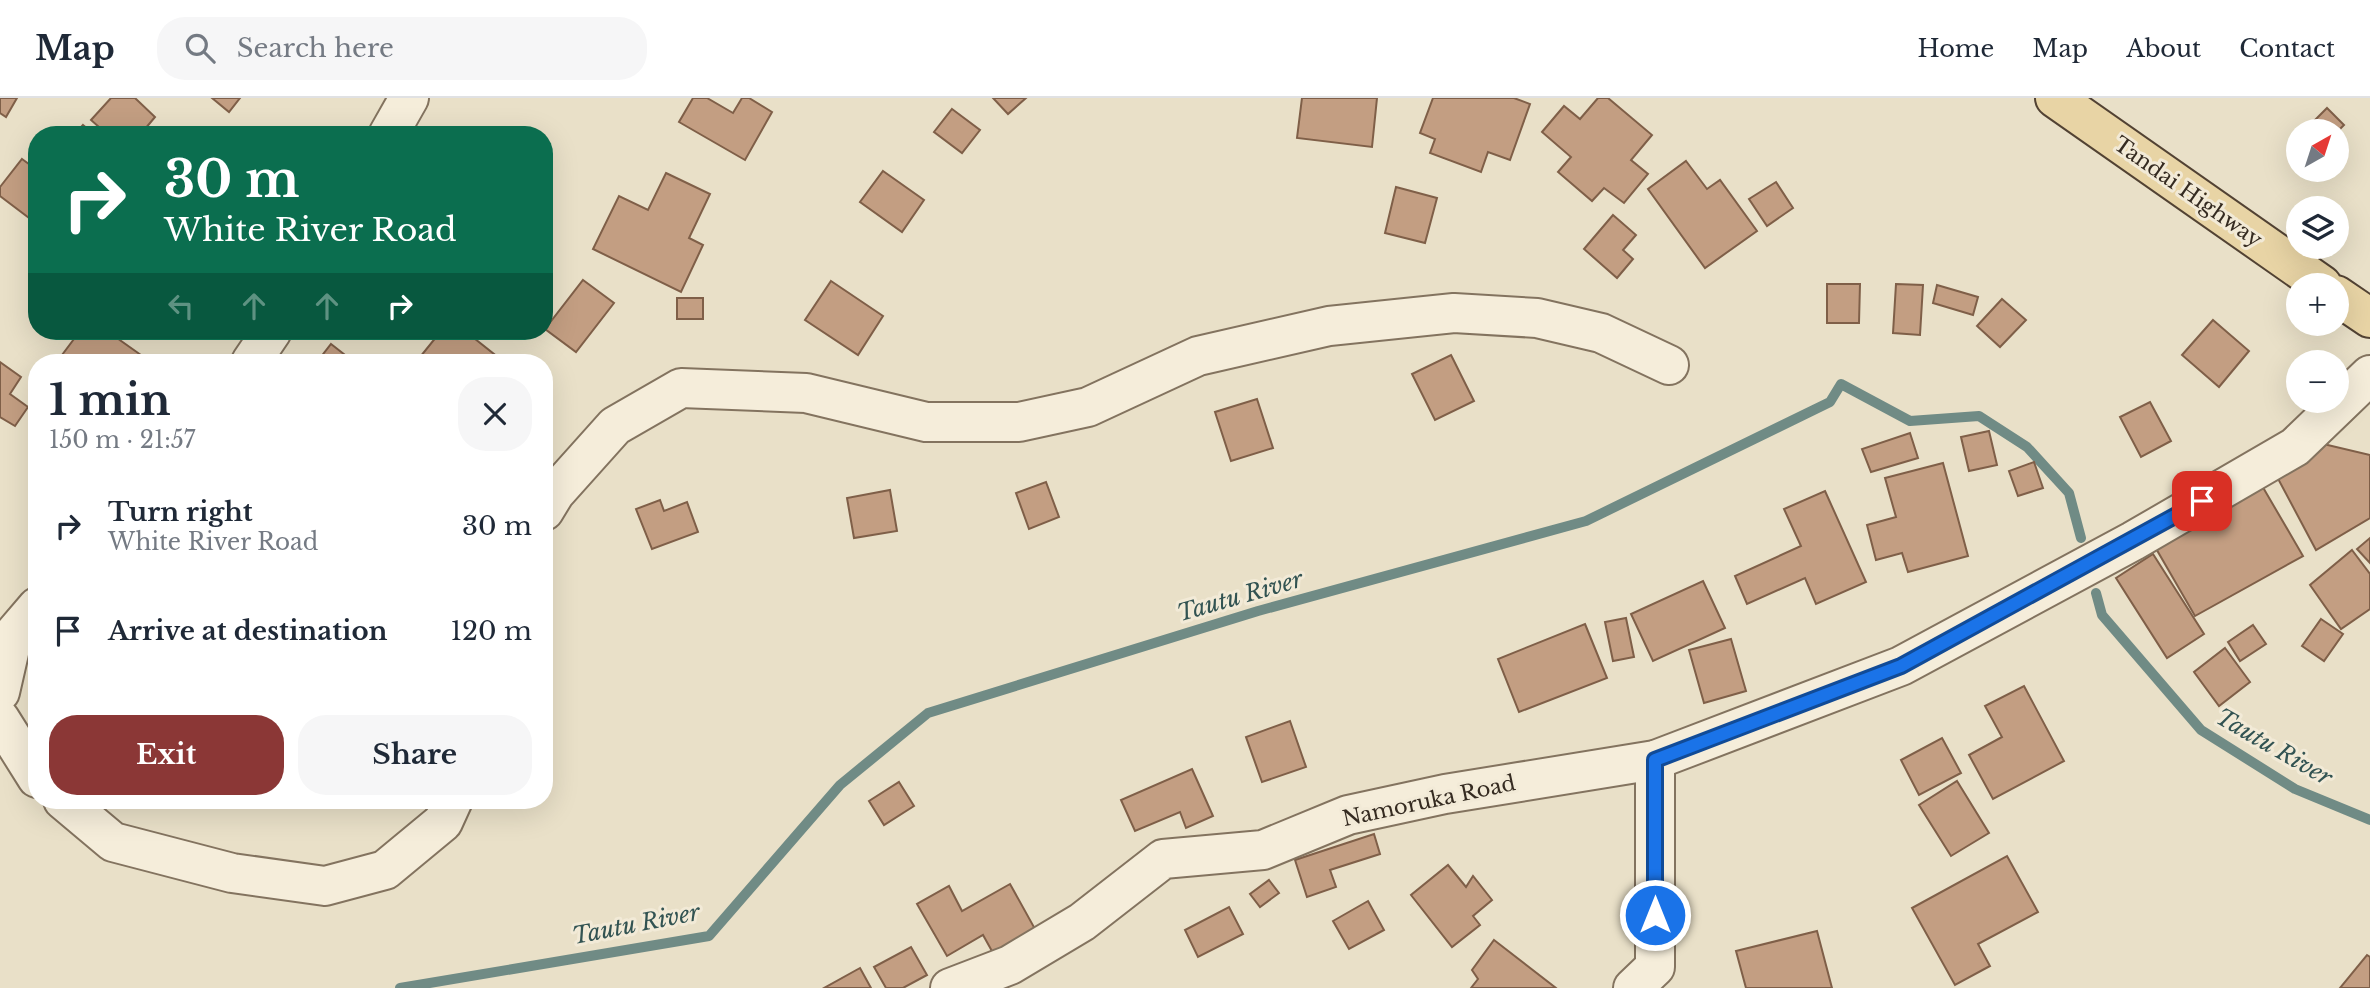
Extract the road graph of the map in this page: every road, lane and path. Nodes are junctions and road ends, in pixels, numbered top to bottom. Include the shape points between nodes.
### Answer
1 (409, 98) edge
2 (2056, 98) edge
3 (393, 126) edge
4 (2305, 273) edge
5 (2349, 304) edge
6 (2370, 318) edge
7 (1669, 365) dead end
8 (2370, 375) edge
9 (553, 496) edge
10 (28, 618) edge
11 (0, 692) edge
12 (0, 719) edge
13 (1655, 760) junction
14 (28, 764) edge
15 (73, 809) edge
16 (449, 809) edge
17 (950, 988) edge
18 (1633, 988) edge

1 - 3 street
2 - 4 main road, Tandai Highway
5 - 6 main road
7 - 9 street via 1601,332 1537,318 1454,313 1329,326 1198,356 1088,407 1019,422 926,422 806,393 681,388 615,426
8 - 13 street, Namoruka Road via 2295,447 1913,660
10 - 11 street via 13,635
12 - 14 street
13 - 17 street, Namoruka Road via 1445,794 1348,815 1263,850 1163,859 1062,935 1010,965
13 - 18 street via 1655,967
15 - 16 street via 113,842 232,873 325,886 385,870 443,822

